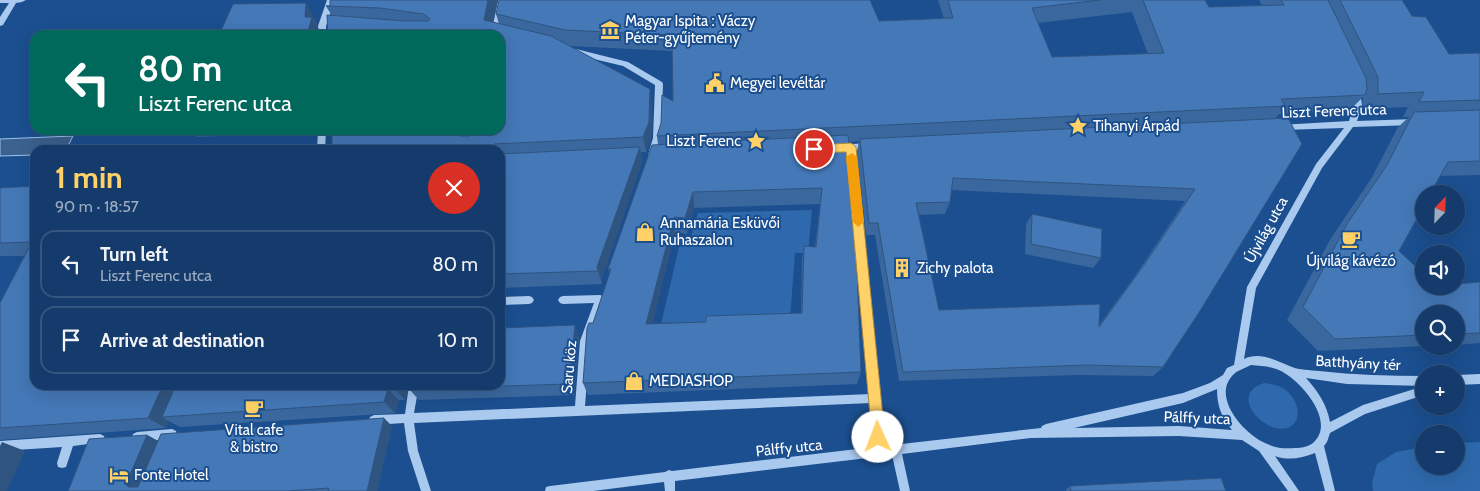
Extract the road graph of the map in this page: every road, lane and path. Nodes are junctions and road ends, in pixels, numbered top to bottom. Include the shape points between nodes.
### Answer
1 (14, 0) edge
2 (22, 0) edge
3 (330, 0) edge
4 (502, 0) edge
5 (0, 1) edge
6 (0, 22) edge
7 (322, 26) junction
8 (332, 26) edge
9 (322, 30) edge
10 (496, 30) edge
11 (569, 51) edge
12 (1353, 84) edge
13 (1428, 122) edge
14 (1352, 123) junction
15 (1273, 127) edge
16 (880, 146) edge
17 (851, 147) junction
18 (832, 148) edge
19 (660, 157) edge
20 (529, 300) dead end
21 (563, 300) dead end
22 (505, 301) edge
23 (1238, 364) junction
24 (1291, 372) junction
25 (1223, 379) junction
26 (1415, 381) edge
27 (413, 390) edge
28 (1415, 393) edge
29 (876, 398) junction
30 (580, 410) junction
31 (409, 418) junction
32 (366, 421) edge
33 (1325, 430) junction
34 (1031, 433) junction
35 (172, 434) edge
36 (1242, 435) junction
37 (69, 441) junction
38 (1318, 444) junction
39 (0, 446) edge
40 (1263, 449) junction
41 (896, 451) junction
42 (879, 453) junction
43 (62, 463) dead end
44 (669, 475) junction
45 (426, 491) edge
46 (550, 491) edge
47 (670, 491) edge
48 (905, 491) edge
49 (1294, 491) edge
50 (1330, 491) edge

1 - 2 street
1 - 5 street
1 - 6 street
3 - 7 street
4 - 10 street
7 - 8 street
7 - 9 street
11 - 19 street via 625,64 659,84 657,138 646,161
12 - 14 street via 1358,105
13 - 14 street, Liszt Ferenc utca
14 - 15 street, Liszt Ferenc utca
14 - 23 street, Újvilág utca via 1319,166 1256,280 1248,303
16 - 17 street
17 - 18 street
17 - 29 street
20 - 22 street
21 - 30 street, Saru köz via 600,299 585,341
23 - 24 street via 1263,361
23 - 25 street
24 - 26 street, Batthyány tér via 1347,379
24 - 33 street via 1307,384 1318,399 1325,415
25 - 34 street, Pálffy utca via 1183,398
25 - 36 street via 1223,406
27 - 31 street
28 - 33 street, Batthyány tér via 1363,410
29 - 30 street
29 - 42 street
30 - 31 street
31 - 32 street
31 - 45 street via 410,444
33 - 38 street
34 - 36 street, Pálffy utca via 1179,431
34 - 41 street, Pálffy utca
35 - 37 street
36 - 40 street
37 - 39 street
37 - 43 street
38 - 40 street via 1308,452 1294,455
38 - 50 street
40 - 49 street
41 - 42 street, Pálffy utca
41 - 48 street
42 - 44 street, Pálffy utca
44 - 46 street, Pálffy utca
44 - 47 street

